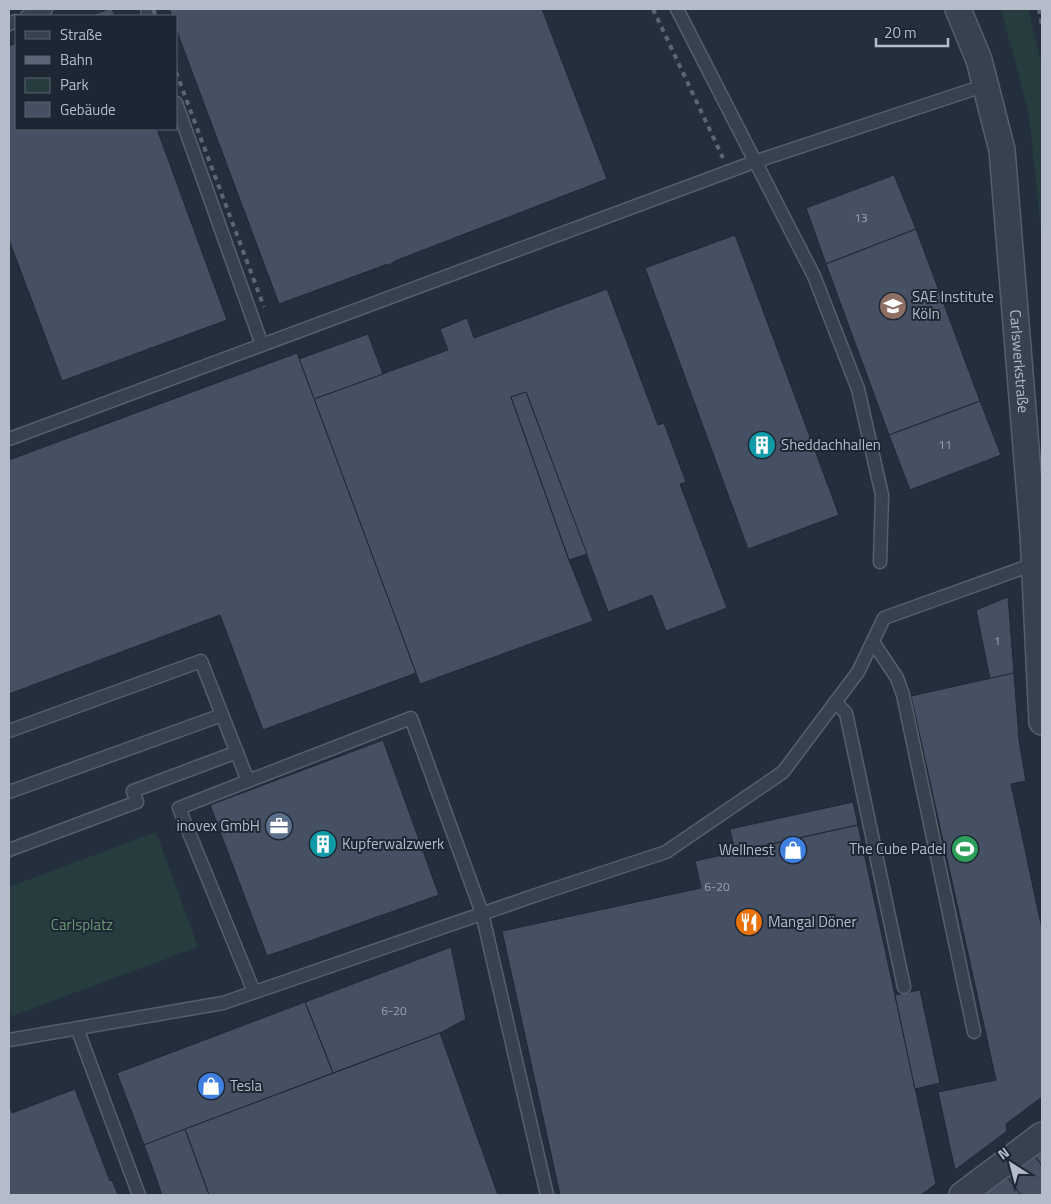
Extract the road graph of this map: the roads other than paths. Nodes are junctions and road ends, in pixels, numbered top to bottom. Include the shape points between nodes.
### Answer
1 (46, 9) edge
2 (677, 9) edge
3 (958, 9) edge
4 (30, 15) edge
5 (986, 85) junction
6 (178, 109) edge
7 (754, 162) junction
8 (262, 345) junction
9 (9, 439) edge
10 (880, 562) dead end
11 (1034, 564) junction
12 (873, 642) junction
13 (835, 702) junction
14 (222, 715) junction
15 (1042, 722) edge
16 (9, 731) edge
17 (237, 752) junction
18 (248, 781) junction
19 (9, 792) edge
20 (9, 850) edge
21 (482, 913) junction
22 (904, 987) dead end
23 (254, 992) junction
24 (77, 1028) junction
25 (974, 1032) dead end
26 (9, 1040) edge
27 (1042, 1135) edge
28 (139, 1195) edge
29 (546, 1195) edge
30 (962, 1195) edge

1 - 4 lane
2 - 7 lane
3 - 5 street, Carlswerkstraße
5 - 7 lane
5 - 11 street, Carlswerkstraße via 1002,150
6 - 8 lane
7 - 8 lane
7 - 10 lane via 814,276 858,389 882,495
8 - 9 lane
11 - 12 lane via 884,618
11 - 15 street, Carlswerkstraße
12 - 13 lane via 858,672
12 - 25 lane via 897,678 903,695
13 - 21 lane via 783,772 666,852
13 - 22 lane via 846,713
14 - 16 lane via 201,661
14 - 17 lane
14 - 19 lane
17 - 18 lane
17 - 20 lane via 133,791 137,802
18 - 21 lane via 411,718
18 - 23 lane via 180,808
21 - 23 lane
21 - 29 lane
23 - 24 lane via 223,1003
24 - 26 lane
24 - 28 lane
27 - 30 street

